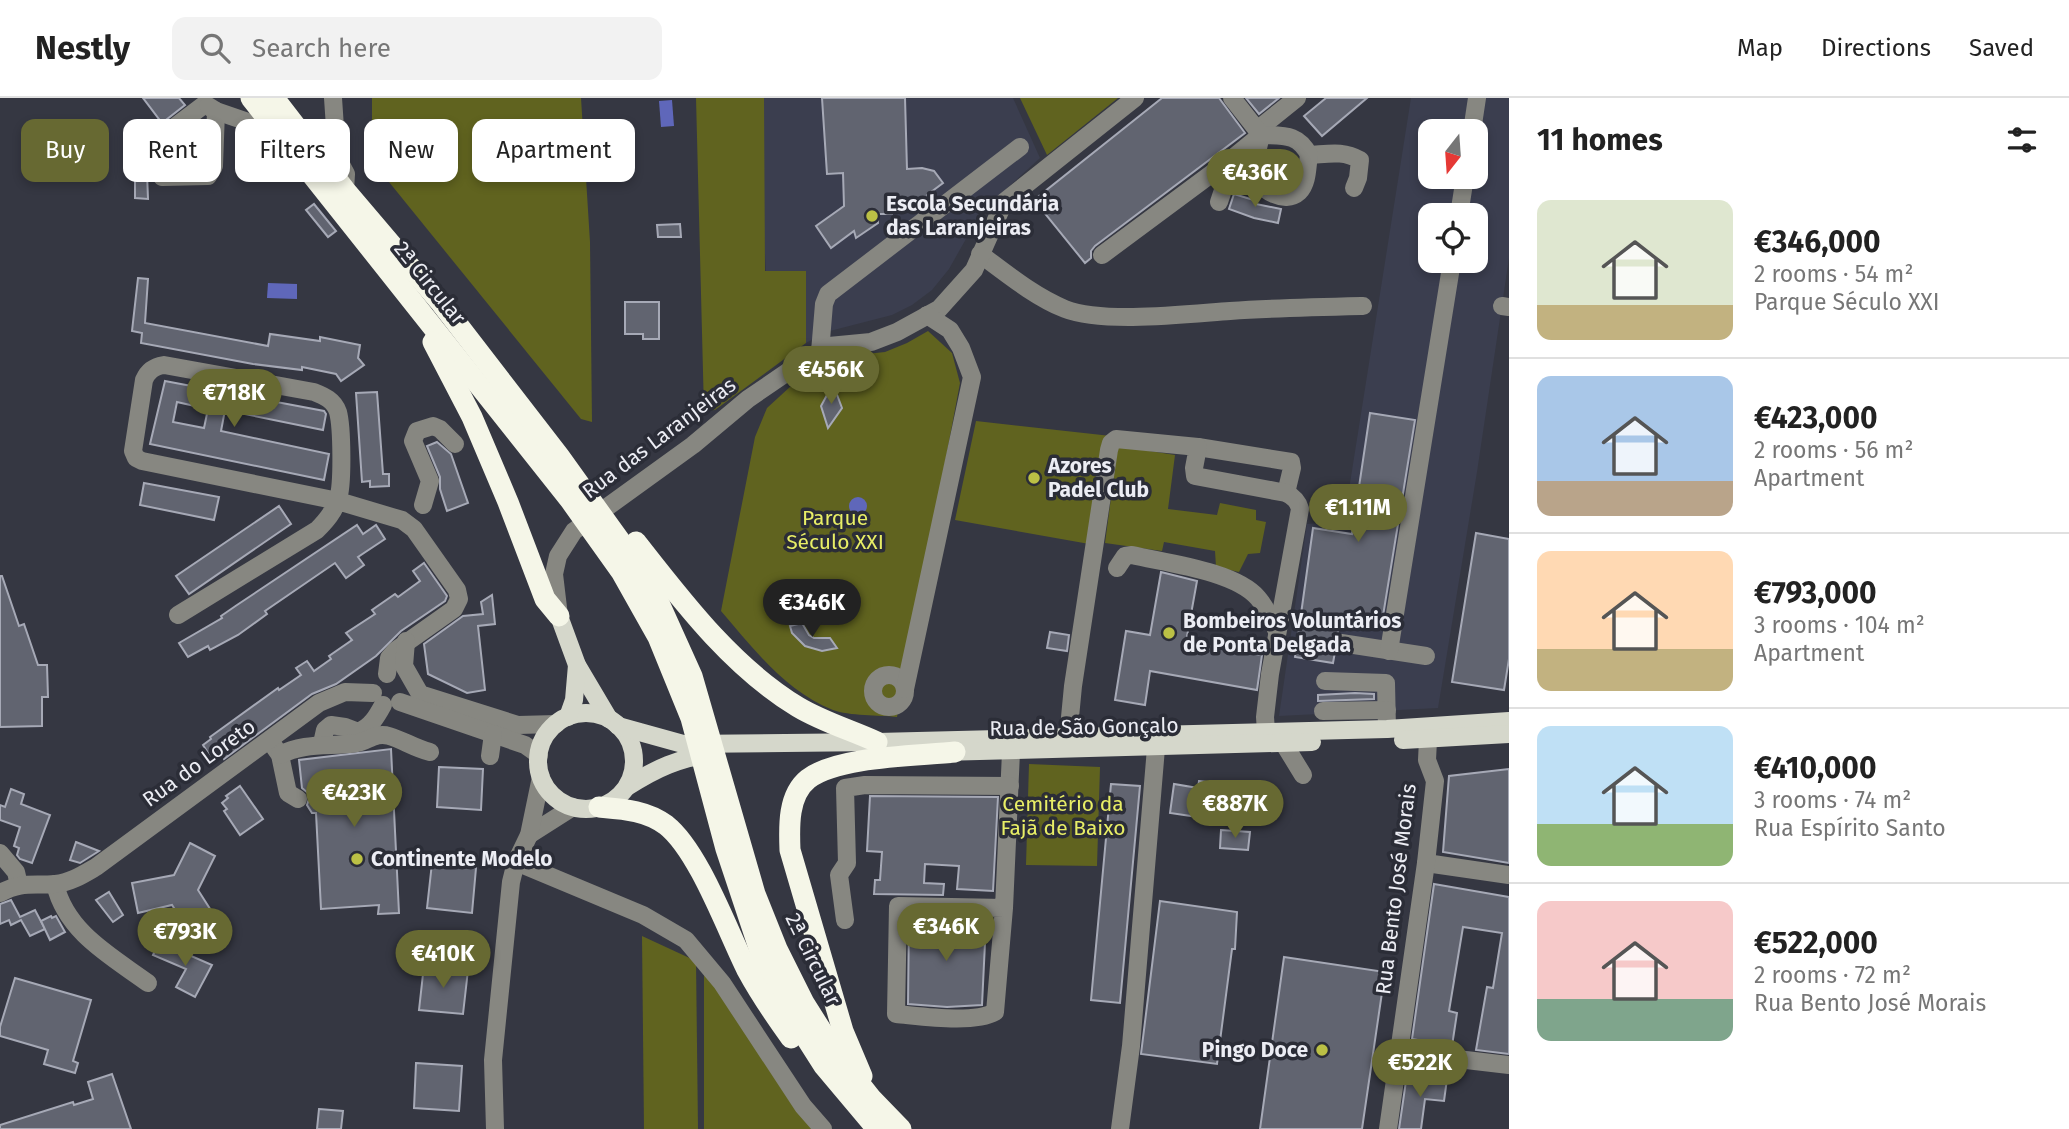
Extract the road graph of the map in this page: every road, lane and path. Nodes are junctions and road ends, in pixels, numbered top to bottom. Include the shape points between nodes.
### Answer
1 (251, 98) edge
2 (274, 98) edge
3 (333, 98) edge
4 (1135, 98) edge
5 (1232, 98) edge
6 (1297, 98) edge
7 (1477, 98) edge
8 (206, 105) edge
9 (242, 119) edge
10 (267, 119) edge
11 (1474, 119) edge
12 (1259, 132) junction
13 (1020, 147) dead end
14 (1309, 155) junction
15 (1234, 157) junction
16 (317, 182) edge
17 (1354, 188) dead end
18 (345, 190) junction
19 (1219, 202) dead end
20 (980, 254) junction
21 (1102, 255) dead end
22 (1449, 273) edge
23 (1363, 306) dead end
24 (421, 311) junction
25 (927, 315) junction
26 (820, 352) junction
27 (455, 443) dead end
28 (1198, 447) junction
29 (1286, 493) junction
30 (578, 496) junction
31 (338, 501) junction
32 (423, 505) dead end
33 (607, 526) junction
34 (1117, 568) dead end
35 (178, 615) dead end
36 (559, 616) junction
37 (1277, 631) junction
38 (406, 641) junction
39 (1341, 643) dead end
40 (1389, 650) junction
41 (1426, 656) dead end
42 (911, 660) junction
43 (577, 665) junction
44 (387, 674) junction
45 (893, 675) junction
46 (1325, 681) dead end
47 (905, 689) junction
48 (396, 697) junction
49 (1387, 710) junction
50 (1323, 711) dead end
51 (562, 720) junction
52 (1509, 721) edge
53 (613, 722) junction
54 (1387, 729) junction
55 (1266, 732) junction
56 (493, 734) junction
57 (1509, 734) edge
58 (323, 738) dead end
59 (1068, 738) junction
60 (1428, 740) junction
61 (877, 742) junction
62 (1284, 744) junction
63 (274, 748) junction
64 (1156, 748) junction
65 (430, 752) dead end
66 (955, 752) junction
67 (1011, 752) junction
68 (539, 755) junction
69 (490, 756) dead end
70 (1303, 775) dead end
71 (541, 777) junction
72 (1010, 786) junction
73 (627, 787) junction
74 (716, 787) junction
75 (298, 799) dead end
76 (573, 807) junction
77 (599, 807) junction
78 (529, 835) junction
79 (0, 853) edge
80 (516, 862) junction
81 (1426, 863) junction
82 (1509, 875) edge
83 (55, 884) junction
84 (19, 885) junction
85 (0, 893) edge
86 (1004, 908) junction
87 (845, 920) dead end
88 (148, 983) dead end
89 (1398, 1052) junction
90 (1509, 1065) edge
91 (824, 1066) junction
92 (871, 1098) junction
93 (495, 1129) edge
94 (823, 1129) edge
95 (877, 1129) edge
96 (901, 1129) edge
97 (1120, 1129) edge
98 (1388, 1129) edge

1 - 10 highway, 2ª Circular
2 - 18 highway, 2ª Circular
3 - 18 street via 337,157 345,174
4 - 20 street, Rua das Laranjeiras via 1004,202
5 - 12 street
6 - 12 street
7 - 11 street
8 - 9 street
12 - 14 street via 1298,140
12 - 14 street via 1255,172 1267,191 1289,197 1298,193 1305,183
12 - 15 street
13 - 26 street via 828,294
14 - 17 street via 1339,153 1360,160
15 - 19 street
15 - 21 street
16 - 24 highway, 2ª Circular
18 - 30 highway, 2ª Circular via 441,303
20 - 23 street via 1045,299 1090,315
20 - 25 street, Rua das Laranjeiras via 974,270 939,309
22 - 40 street
24 - 30 highway, 2ª Circular
24 - 36 highway via 482,441 545,600
25 - 26 street, Rua das Laranjeiras via 871,342 829,346
25 - 42 street via 950,330 972,377
26 - 36 street, Rua das Laranjeiras via 748,399 574,531 558,556 554,574
27 - 32 street via 433,426 417,431 413,441 430,481
28 - 29 street via 1195,476
28 - 29 street via 1291,461
28 - 59 street via 1116,439 1111,443
29 - 37 street via 1300,509
30 - 33 highway
31 - 31 street via 342,474 338,411 325,396 164,365 147,374 133,446 139,460
31 - 35 street via 317,530
31 - 38 street via 402,520 414,529 457,590 454,609
33 - 61 highway via 734,656 796,706
33 - 74 highway via 655,594 692,676
34 - 37 street via 1125,556 1132,555 1229,578 1259,599
36 - 43 main road, Rua das Laranjeiras
37 - 55 street
38 - 44 street via 389,657
38 - 48 street via 406,673
39 - 40 street
40 - 41 street
42 - 45 street
42 - 47 street
43 - 51 main road, Rua das Laranjeiras via 574,700
43 - 53 main road, Rua das Laranjeiras
44 - 48 street via 400,678
44 - 48 street via 374,683
45 - 47 street
45 - 47 street via 875,682 875,701 895,706
46 - 49 street via 1386,683
48 - 51 street via 519,725
48 - 56 street
48 - 58 street via 365,730 331,725
48 - 63 street, Rua do Loreto via 345,692 332,696
49 - 50 street
49 - 54 street
51 - 53 main road via 596,714
51 - 68 main road via 548,733
52 - 54 main road, Rua de São Gonçalo
53 - 61 main road, Rua de São Gonçalo via 683,744
53 - 73 main road via 632,748 634,761
54 - 55 main road, Rua de São Gonçalo
55 - 59 main road, Rua de São Gonçalo
56 - 68 street
56 - 69 street
57 - 60 main road, Rua de São Gonçalo
59 - 61 main road, Rua de São Gonçalo
60 - 62 main road, Rua de São Gonçalo
60 - 81 street, Rua Bento José Morais via 1427,760 1435,782
62 - 64 main road, Rua de São Gonçalo
62 - 70 street
63 - 65 street via 357,743 381,735
63 - 75 street via 288,793
63 - 83 street, Rua do Loreto via 96,867
64 - 67 main road, Rua de São Gonçalo
64 - 97 street
66 - 67 main road, Rua de São Gonçalo
66 - 73 main road, Rua de São Gonçalo via 744,752 686,758
66 - 92 highway via 831,766 807,780 789,821 790,850 843,1031
67 - 72 street
68 - 71 main road
71 - 76 main road via 554,796
71 - 78 street
72 - 86 street
72 - 87 street via 845,788 846,863 839,875
73 - 77 main road
74 - 91 highway, 2ª Circular via 740,896 761,954 789,1011
74 - 92 highway, 2ª Circular via 777,949 817,1024
76 - 77 main road
76 - 78 street
77 - 91 highway via 643,813 676,834 768,1005 800,1051
78 - 80 street
79 - 84 street via 16,872
80 - 93 street via 494,1048
80 - 94 street via 643,915 686,940 722,983
81 - 82 street
81 - 89 street, Rua Bento José Morais
83 - 84 street, Rua do Loreto
83 - 88 street via 59,902 87,940
84 - 85 street
86 - 86 street via 995,1012 986,1017 896,1014 898,906
89 - 90 street
89 - 98 street, Rua Bento José Morais
91 - 95 highway, 2ª Circular
92 - 96 highway, 2ª Circular

